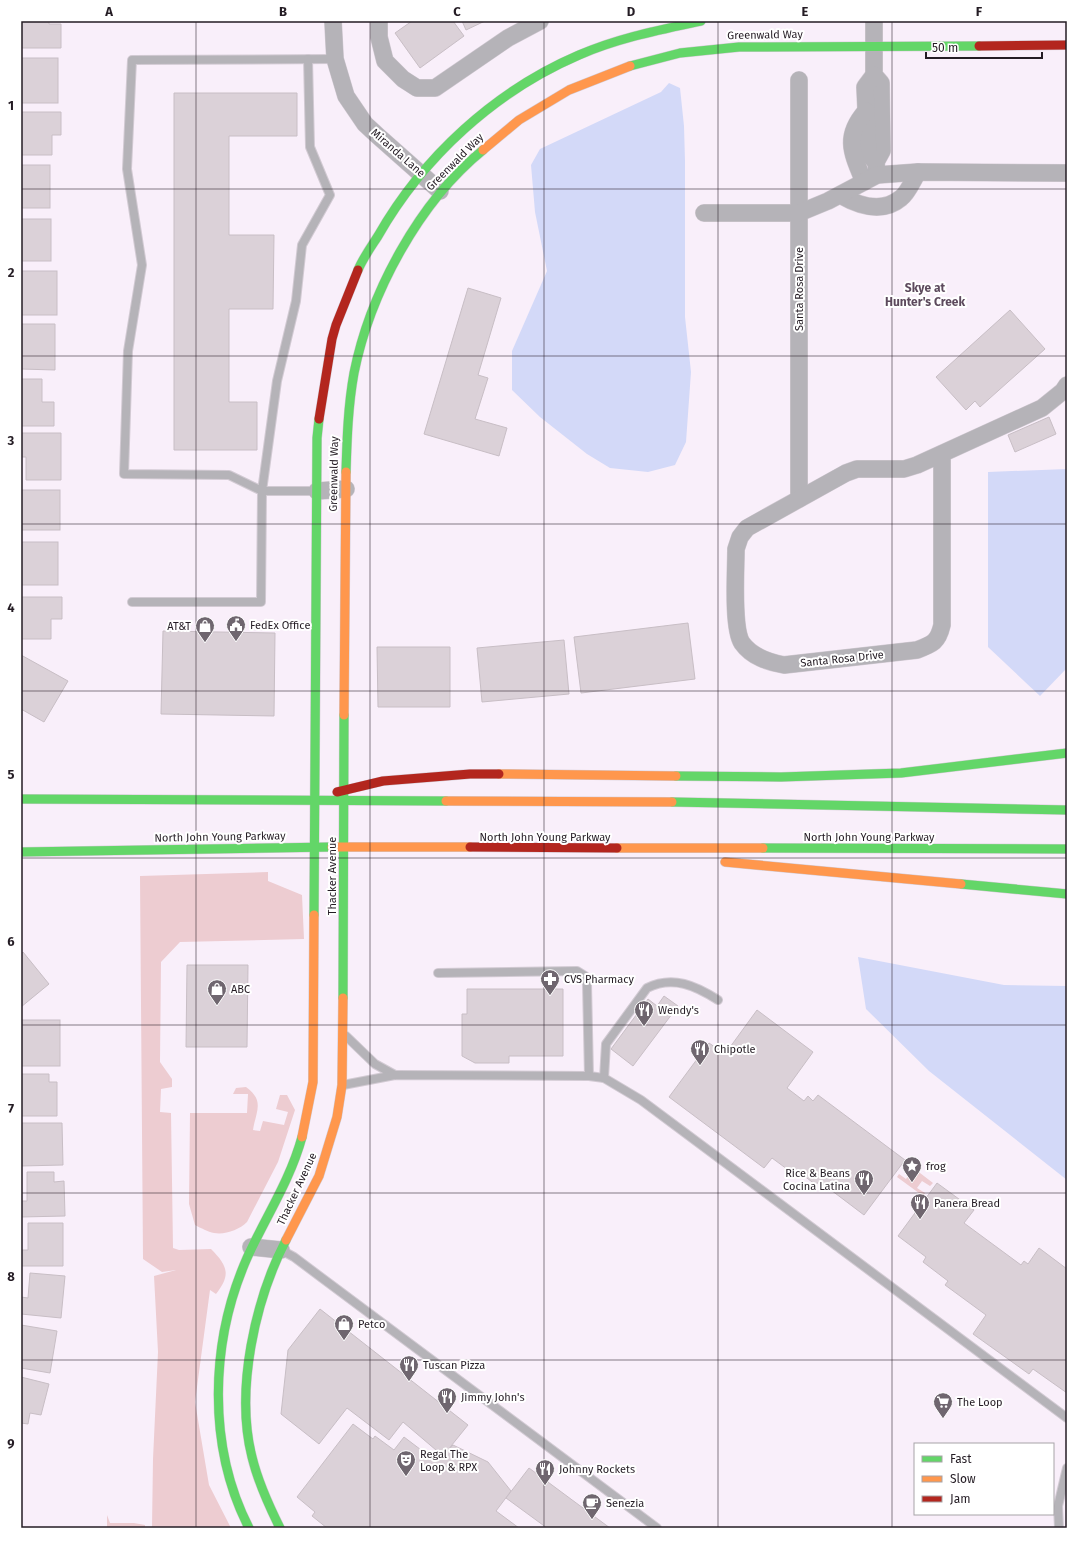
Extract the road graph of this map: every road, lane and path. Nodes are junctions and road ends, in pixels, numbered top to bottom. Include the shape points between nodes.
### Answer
1 (333, 21) edge
2 (379, 21) edge
3 (540, 21) edge
4 (701, 21) edge
5 (874, 21) edge
6 (874, 46) junction
7 (1067, 46) edge
8 (308, 59) junction
9 (335, 59) junction
10 (874, 75) junction
11 (799, 80) dead end
12 (866, 110) junction
13 (918, 172) junction
14 (421, 173) junction
15 (872, 173) junction
16 (1067, 173) edge
17 (440, 191) junction
18 (840, 195) junction
19 (704, 213) dead end
20 (799, 213) junction
21 (1067, 385) edge
22 (942, 454) junction
23 (346, 489) junction
24 (262, 491) junction
25 (317, 491) junction
26 (799, 499) junction
27 (132, 602) dead end
28 (1067, 753) edge
29 (345, 789) junction
30 (21, 799) edge
31 (315, 799) junction
32 (344, 800) junction
33 (1067, 810) edge
34 (315, 847) junction
35 (344, 848) junction
36 (518, 849) junction
37 (1067, 849) edge
38 (22, 852) edge
39 (664, 858) dead end
40 (719, 861) dead end
41 (1067, 894) edge
42 (438, 973) dead end
43 (718, 1000) dead end
44 (343, 1033) junction
45 (315, 1053) junction
46 (322, 1073) dead end
47 (395, 1075) junction
48 (589, 1076) junction
49 (604, 1078) junction
50 (331, 1082) dead end
51 (342, 1085) junction
52 (251, 1247) junction
53 (281, 1250) junction
54 (1067, 1418) edge
55 (1067, 1468) edge
56 (249, 1528) edge
57 (280, 1528) edge
58 (657, 1528) edge
59 (1059, 1528) edge

1 - 9 street, Miranda Lane
2 - 3 street via 384,61 417,88 435,88 508,38
4 - 14 main road, Greenwald Way via 641,32 604,44 538,74 473,120 448,142
5 - 6 street
6 - 7 main road, Greenwald Way
6 - 10 street
6 - 17 main road, Greenwald Way via 710,48 678,53 613,72 578,86 523,118 474,157
8 - 9 lane
8 - 24 lane via 310,147 330,195 302,245 296,301 277,381
8 - 24 lane via 132,60 127,169 142,265 128,352 124,474 229,475
9 - 14 street, Miranda Lane via 346,96 365,124
10 - 12 street via 865,87
10 - 15 street via 881,83 882,151
11 - 20 street, Santa Rosa Drive
12 - 15 street via 868,154
12 - 15 street via 856,122 852,151
13 - 15 street
13 - 16 street
13 - 18 street via 902,198 886,206 870,208 853,203
14 - 17 street, Miranda Lane
14 - 25 main road, Greenwald Way via 381,227 348,292 336,327 321,398 317,438
15 - 18 street
17 - 23 main road, Greenwald Way via 399,252 384,280 369,319 352,384 346,443
18 - 20 street
19 - 20 street
20 - 26 street, Santa Rosa Drive
21 - 22 street, Santa Rosa Drive via 1042,408
22 - 26 street, Santa Rosa Drive via 904,469 857,469
22 - 26 street, Santa Rosa Drive via 942,625 940,636 931,645 917,650 784,665 768,662 752,654 742,642 737,627 736,549 740,537 747,528
23 - 25 street
23 - 29 main road, Greenwald Way
24 - 25 lane
24 - 27 lane via 261,602
25 - 31 main road, Greenwald Way
28 - 29 main road via 902,773 781,777 470,774 384,781
29 - 31 main road
29 - 32 main road, Greenwald Way
30 - 31 main road
31 - 32 main road
31 - 34 main road, Thacker Avenue
32 - 33 main road
32 - 35 main road, Thacker Avenue
34 - 35 main road, North John Young Parkway
34 - 38 main road, North John Young Parkway
34 - 45 main road, Thacker Avenue
35 - 36 main road, North John Young Parkway
35 - 44 main road, Thacker Avenue
36 - 37 main road, North John Young Parkway
36 - 39 main road
40 - 41 main road
42 - 48 lane via 577,971 585,976
43 - 49 lane via 697,987 676,983 657,983 647,988 606,1044
44 - 47 lane via 375,1064
44 - 51 main road, Thacker Avenue
45 - 46 main road
45 - 52 main road, Thacker Avenue via 313,1082 303,1136 294,1162
47 - 48 lane
47 - 51 lane
48 - 49 lane
49 - 54 lane via 641,1100
50 - 51 main road
51 - 53 main road, Thacker Avenue via 337,1117 318,1176
52 - 53 street
52 - 56 main road, Thacker Avenue via 234,1288 222,1333 218,1381 220,1429 227,1468
53 - 57 main road, Thacker Avenue via 259,1306 247,1374 247,1418 252,1457 268,1506
53 - 58 lane via 328,1282
55 - 59 lane via 1058,1506

